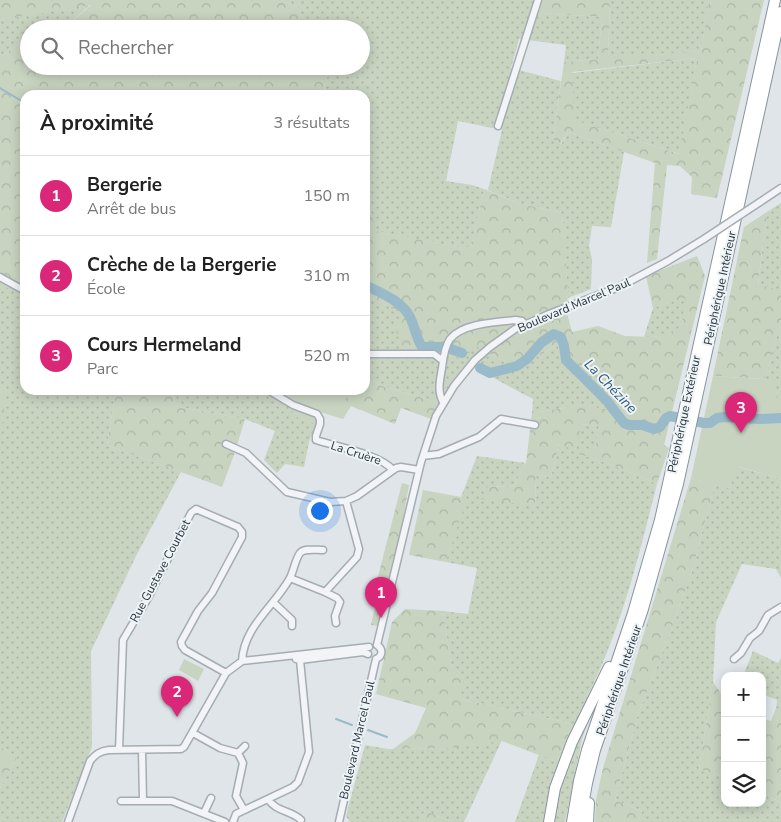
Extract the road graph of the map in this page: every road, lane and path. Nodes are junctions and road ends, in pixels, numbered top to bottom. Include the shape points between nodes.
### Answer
1 (538, 0) edge
2 (776, 0) edge
3 (781, 12) edge
4 (498, 126) dead end
5 (781, 188) edge
6 (0, 277) edge
7 (20, 288) edge
8 (525, 324) junction
9 (370, 354) edge
10 (443, 361) junction
11 (276, 395) edge
12 (691, 401) junction
13 (443, 402) junction
14 (535, 425) dead end
15 (226, 444) dead end
16 (681, 449) junction
17 (423, 456) junction
18 (393, 470) junction
19 (419, 470) junction
20 (346, 501) junction
21 (323, 550) dead end
22 (290, 578) junction
23 (325, 592) junction
24 (273, 602) junction
25 (781, 607) edge
26 (336, 623) dead end
27 (292, 626) dead end
28 (377, 645) junction
29 (368, 651) junction
30 (285, 656) junction
31 (619, 656) junction
32 (376, 659) junction
33 (734, 659) dead end
34 (300, 660) junction
35 (242, 661) junction
36 (226, 673) junction
37 (193, 733) junction
38 (245, 746) dead end
39 (119, 750) junction
40 (142, 750) junction
41 (238, 753) junction
42 (588, 774) junction
43 (211, 798) dead end
44 (268, 799) junction
45 (121, 801) dead end
46 (142, 801) junction
47 (244, 810) junction
48 (204, 813) junction
49 (301, 820) dead end
50 (68, 822) edge
51 (225, 822) edge
52 (233, 822) edge
53 (339, 822) edge
54 (549, 822) edge
55 (572, 822) edge
56 (580, 822) edge
57 (588, 822) edge

1 - 4 street
2 - 12 highway, Périphérique Extérieur
3 - 12 highway, Périphérique Intérieur
5 - 8 street, Boulevard Marcel Paul, bridge via 668,261 619,287
6 - 7 street
8 - 10 street via 516,320 463,329 451,337
8 - 13 street, Boulevard Marcel Paul via 475,360
9 - 10 street via 434,354
10 - 13 street via 439,387
11 - 18 street, La Cruère via 317,414 320,424 316,440 376,458
12 - 16 highway, Périphérique Intérieur
13 - 17 street, Boulevard Marcel Paul
14 - 17 street via 501,419 479,437 438,454
15 - 20 street via 246,453 286,492 330,502
16 - 31 highway, Périphérique Extérieur
16 - 42 highway, Périphérique Intérieur via 668,521 647,596
17 - 19 street, Boulevard Marcel Paul
18 - 19 street via 401,467
18 - 20 street
19 - 28 street, Boulevard Marcel Paul
20 - 23 street via 359,550 357,558
21 - 22 street via 302,551
22 - 23 street
22 - 24 street
23 - 26 street via 340,602
24 - 27 street via 292,620
24 - 35 street via 260,616 243,648
25 - 33 street via 768,614
28 - 29 street via 373,644
28 - 32 street via 382,652
29 - 30 street
29 - 32 street via 371,658
29 - 34 street
30 - 34 street
30 - 35 street
31 - 54 highway via 613,659 572,742 554,788
31 - 55 highway, Périphérique Extérieur via 586,750
32 - 53 street, Boulevard Marcel Paul
34 - 44 street via 309,752 294,787
35 - 36 street
36 - 37 street
36 - 39 street, Rue Gustave Courbet via 185,650 181,642 212,592 242,532 238,527 196,509 190,513 148,598 123,640
37 - 40 street via 181,749
37 - 41 street via 220,748
38 - 41 street
39 - 40 street
39 - 50 street via 101,751 90,761
40 - 46 street
41 - 47 street via 243,762 236,796
42 - 56 highway, Périphérique Intérieur
42 - 57 highway via 591,783
43 - 48 street
44 - 47 street
44 - 49 street via 280,810 295,814
45 - 46 street
46 - 48 street via 172,801
47 - 52 street via 236,814
48 - 51 street

